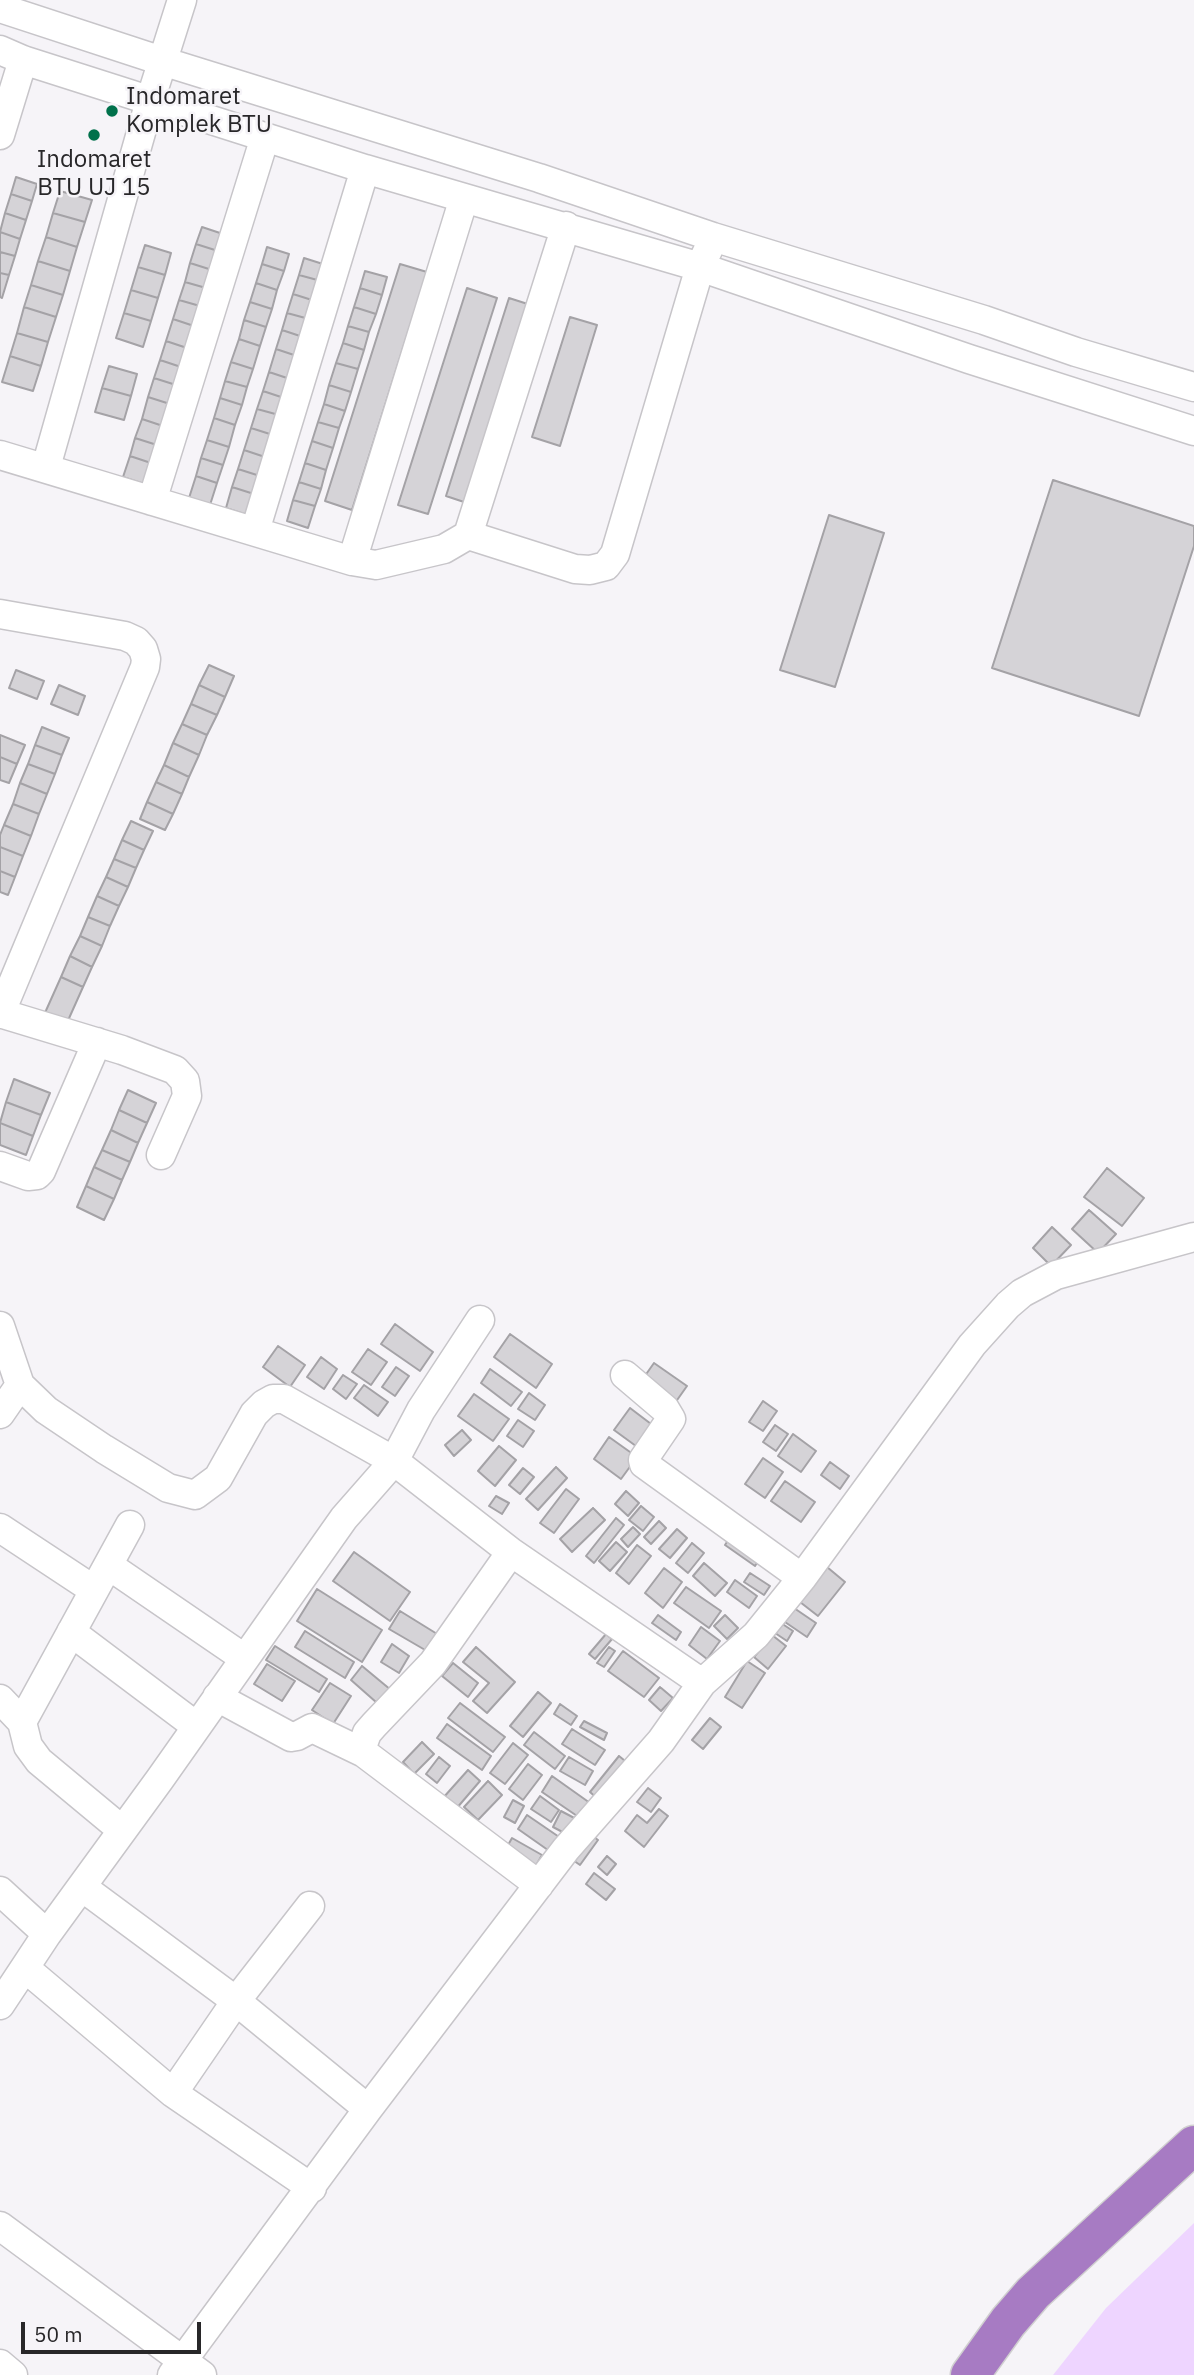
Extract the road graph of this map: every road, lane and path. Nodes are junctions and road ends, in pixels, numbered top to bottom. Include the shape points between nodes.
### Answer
1 (182, 0) edge
2 (0, 8) edge
3 (38, 9) edge
4 (12, 55) edge
5 (162, 61) junction
6 (150, 101) junction
7 (0, 135) edge
8 (265, 137) junction
9 (365, 169) junction
10 (539, 178) junction
11 (464, 198) junction
12 (525, 215) junction
13 (566, 226) junction
14 (713, 237) junction
15 (700, 267) junction
16 (1194, 387) edge
17 (1194, 431) edge
18 (0, 455) edge
19 (46, 467) junction
20 (152, 501) junction
21 (255, 531) junction
22 (468, 536) junction
23 (352, 561) junction
24 (0, 614) edge
25 (0, 1013) edge
26 (97, 1042) junction
27 (160, 1155) dead end
28 (0, 1166) edge
29 (1194, 1237) edge
30 (481, 1320) dead end
31 (0, 1326) edge
32 (625, 1375) dead end
33 (20, 1385) junction
34 (0, 1414) edge
35 (394, 1461) junction
36 (130, 1525) dead end
37 (0, 1528) edge
38 (511, 1552) junction
39 (108, 1565) junction
40 (802, 1578) junction
41 (94, 1590) junction
42 (71, 1632) junction
43 (244, 1658) junction
44 (702, 1683) junction
45 (217, 1697) junction
46 (0, 1699) edge
47 (22, 1722) junction
48 (197, 1726) junction
49 (364, 1753) junction
50 (122, 1830) junction
51 (539, 1885) junction
52 (82, 1887) junction
53 (0, 1891) edge
54 (310, 1906) dead end
55 (47, 1934) junction
56 (25, 1968) junction
57 (236, 2001) junction
58 (0, 2005) edge
59 (173, 2093) junction
60 (368, 2109) junction
61 (1194, 2145) edge
62 (312, 2188) junction
63 (0, 2227) edge
64 (0, 2364) edge
65 (186, 2370) edge
66 (13, 2375) edge
67 (970, 2375) edge

1 - 5 street
2 - 3 street
3 - 5 street
4 - 6 street
4 - 7 street
5 - 6 street
5 - 10 street
6 - 8 street
6 - 19 street
8 - 9 street
8 - 20 street
9 - 11 street
9 - 21 street
10 - 12 street
10 - 14 street
11 - 12 street
11 - 23 street
12 - 13 street
13 - 15 street
13 - 22 street
14 - 15 street
14 - 16 street
15 - 17 street
15 - 22 street via 615,554 606,566 575,569
18 - 19 street
19 - 20 street
20 - 21 street
21 - 23 street
22 - 23 street via 407,560 376,565
24 - 25 street via 125,636 136,641 146,659
25 - 26 street
26 - 27 street via 175,1070 185,1081 187,1096
26 - 28 street via 41,1171 27,1176
29 - 40 street via 1056,1275 1008,1305 972,1345
30 - 35 street via 421,1410
31 - 33 street
32 - 40 street via 671,1419 644,1464
33 - 34 street
33 - 35 street via 46,1410 104,1449 167,1488 195,1495 218,1478 254,1414 273,1399 284,1399
35 - 38 street
35 - 43 street via 344,1518
36 - 39 street
37 - 41 street
38 - 44 street
38 - 49 street via 433,1663 368,1733
39 - 41 street
39 - 43 street
40 - 44 street via 756,1635
41 - 42 street
42 - 47 street
42 - 48 street
43 - 45 street
44 - 51 street via 661,1741
45 - 48 street
45 - 49 street via 291,1737 312,1728
46 - 47 street
47 - 50 street via 28,1746 39,1761
48 - 50 street
49 - 51 street
50 - 52 street
51 - 60 street
52 - 55 street
52 - 57 street
53 - 55 street
54 - 57 street
55 - 56 street
56 - 58 street
56 - 59 street
57 - 59 street
57 - 60 street
59 - 62 street
60 - 62 street
61 - 67 highway via 1033,2293
62 - 65 street
63 - 65 street
64 - 66 street

